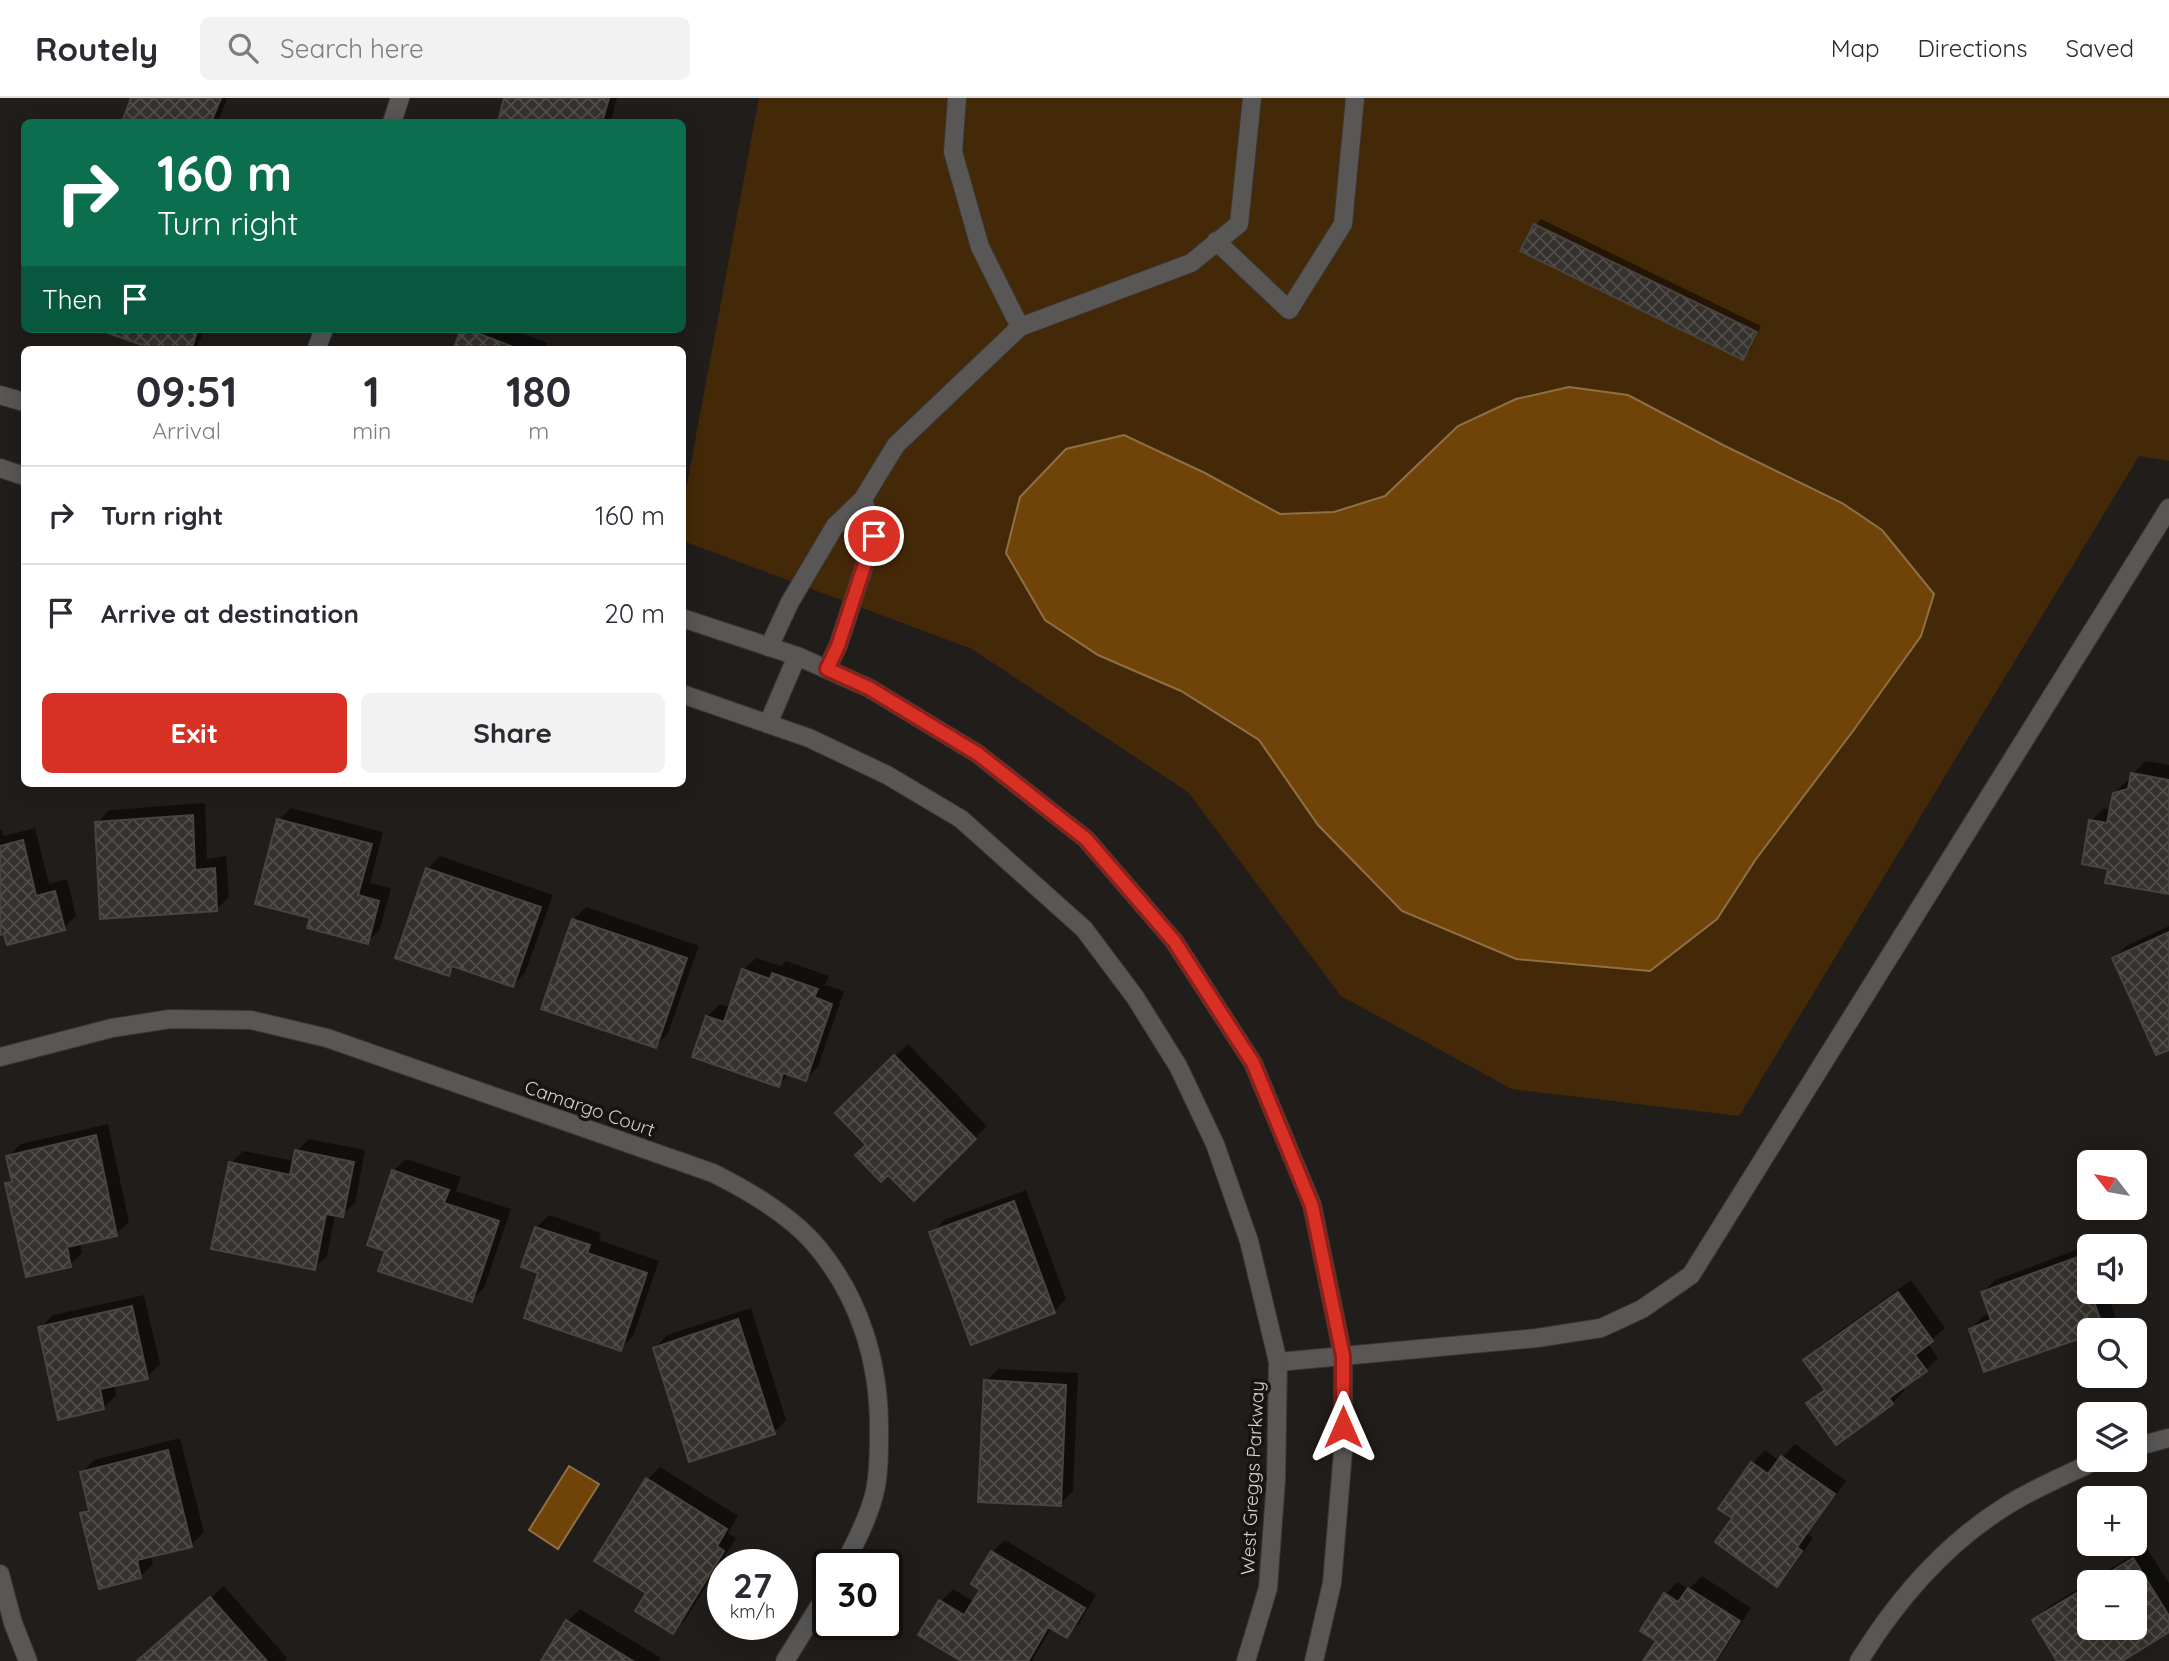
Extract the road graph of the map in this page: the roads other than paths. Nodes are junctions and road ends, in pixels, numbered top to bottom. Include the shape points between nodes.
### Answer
1 (400, 98) edge
2 (957, 98) edge
3 (1252, 98) edge
4 (1355, 98) edge
5 (394, 119) edge
6 (1216, 242) junction
7 (1020, 327) junction
8 (0, 395) edge
9 (21, 401) edge
10 (0, 468) edge
11 (21, 475) edge
12 (863, 499) junction
13 (2169, 508) edge
14 (686, 619) edge
15 (769, 647) junction
16 (797, 656) junction
17 (827, 669) junction
18 (686, 695) edge
19 (768, 724) junction
20 (0, 1057) edge
21 (1343, 1356) junction
22 (1278, 1362) junction
23 (2169, 1438) edge
24 (2147, 1444) edge
25 (2077, 1470) edge
26 (852, 1549) edge
27 (0, 1574) edge
28 (812, 1618) edge
29 (27, 1661) edge
30 (785, 1661) edge
31 (1246, 1661) edge
32 (1314, 1661) edge
33 (1859, 1661) edge

1 - 5 street
2 - 7 street via 953,152 980,247
3 - 6 street via 1238,223
4 - 6 street via 1343,224 1289,310
6 - 7 street via 1191,263
7 - 12 street via 895,445
8 - 9 street
10 - 11 street
12 - 15 street via 835,526
12 - 17 street via 874,536
13 - 21 street via 1691,1275 1642,1309 1601,1328
14 - 15 street
15 - 16 street
16 - 17 street
16 - 19 street
17 - 21 street via 869,688 978,754 1086,839 1174,941 1253,1063 1312,1206
18 - 19 street, West Greggs Parkway
19 - 22 street, West Greggs Parkway via 887,775 961,819 1084,929 1135,997 1178,1066 1215,1144 1249,1241
20 - 26 street, Camargo Court via 112,1028 170,1019 251,1020 327,1038 713,1173 754,1193 811,1240 828,1262 860,1316 874,1362 879,1466 874,1494
21 - 22 street
21 - 32 street via 1343,1451 1332,1583
22 - 31 street, West Greggs Parkway via 1268,1588
23 - 24 street
25 - 33 street via 2006,1506 1948,1549 1884,1621
27 - 29 street
28 - 30 street

